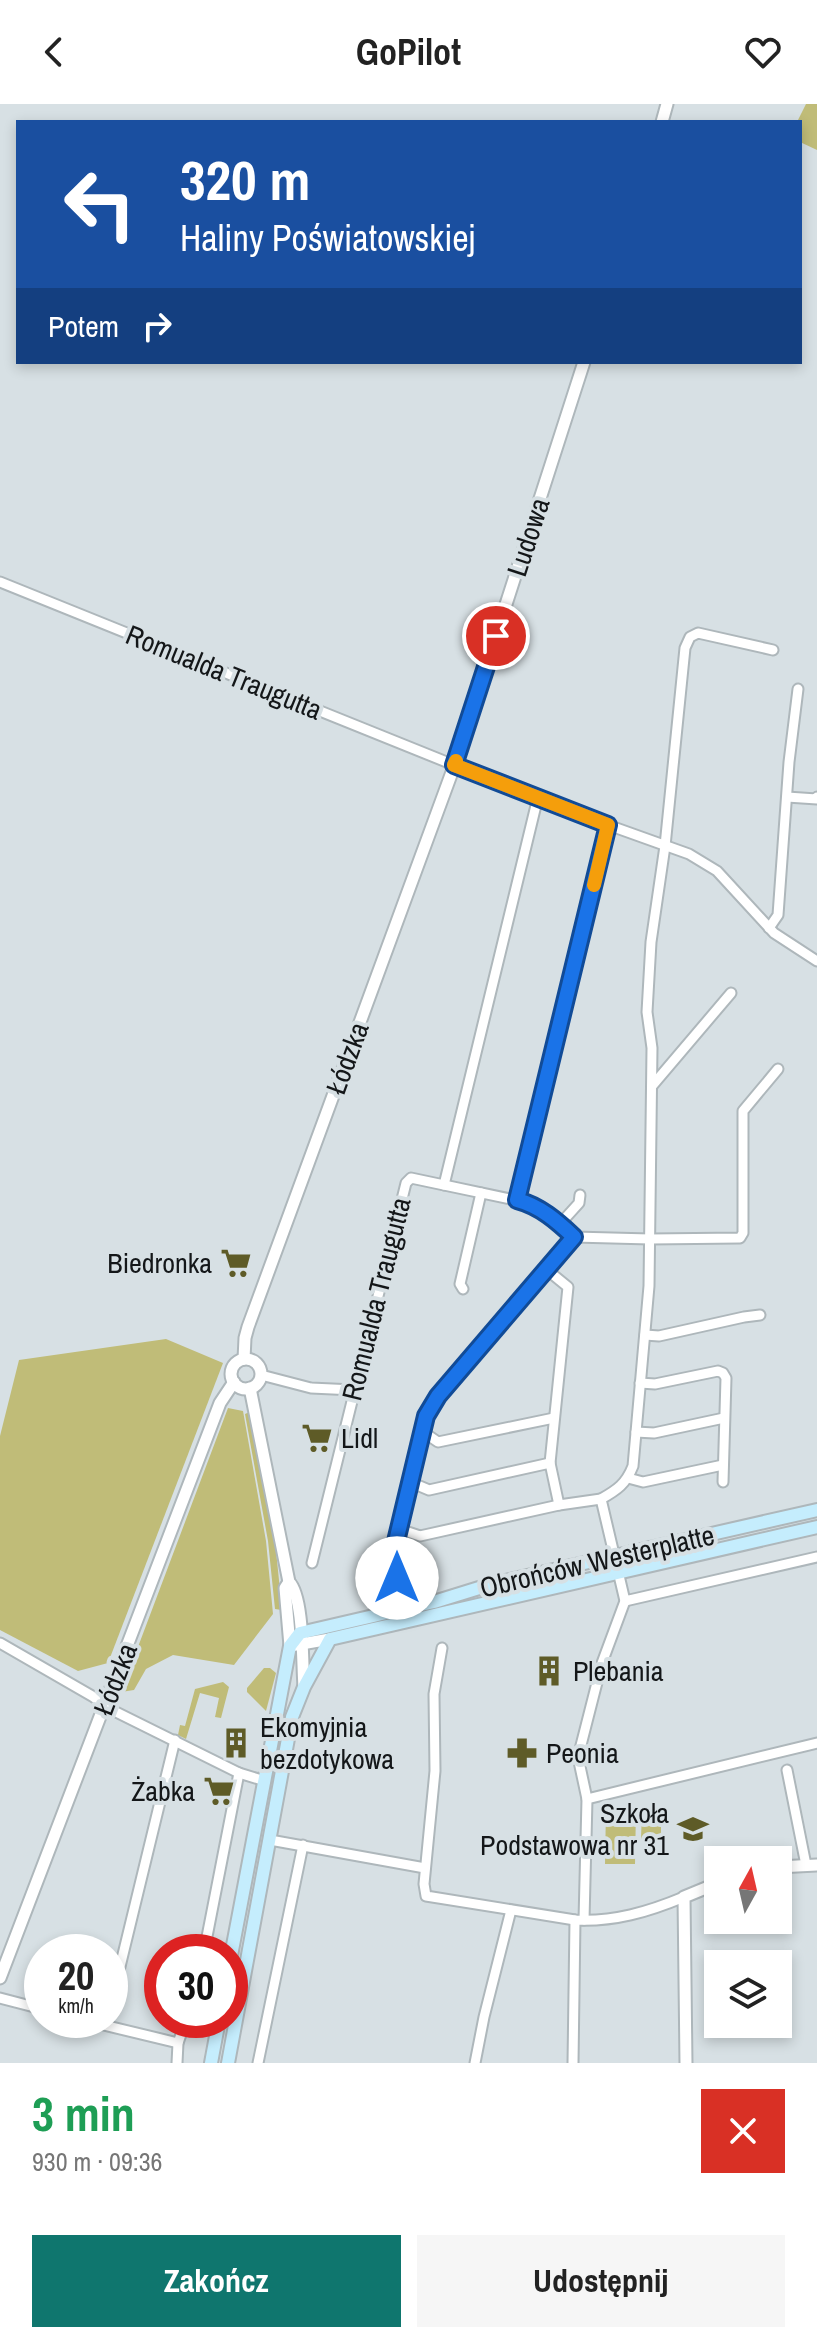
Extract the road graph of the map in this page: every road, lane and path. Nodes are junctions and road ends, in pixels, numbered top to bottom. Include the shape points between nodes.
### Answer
1 (583, 364) edge
2 (0, 582) edge
3 (773, 650) dead end
4 (798, 689) dead end
5 (456, 761) junction
6 (538, 797) junction
7 (787, 797) junction
8 (817, 797) edge
9 (608, 825) junction
10 (665, 846) junction
11 (769, 928) junction
12 (817, 961) edge
13 (731, 993) dead end
14 (778, 1069) dead end
15 (652, 1086) junction
16 (444, 1185) junction
17 (481, 1193) junction
18 (580, 1195) dead end
19 (517, 1200) junction
20 (560, 1224) junction
21 (574, 1237) junction
22 (650, 1239) junction
23 (546, 1269) junction
24 (463, 1289) dead end
25 (760, 1315) dead end
26 (645, 1335) junction
27 (244, 1359) junction
28 (261, 1375) junction
29 (234, 1382) junction
30 (640, 1383) junction
31 (250, 1388) junction
32 (354, 1390) junction
33 (554, 1418) junction
34 (724, 1418) junction
35 (422, 1431) junction
36 (636, 1432) junction
37 (550, 1463) junction
38 (723, 1465) junction
39 (628, 1478) junction
40 (410, 1482) junction
41 (723, 1482) dead end
42 (601, 1499) junction
43 (559, 1505) junction
44 (817, 1510) edge
45 (817, 1527) edge
46 (399, 1529) junction
47 (614, 1556) junction
48 (817, 1557) edge
49 (312, 1563) dead end
50 (618, 1571) junction
51 (397, 1578) dead end
52 (625, 1601) junction
53 (330, 1639) junction
54 (297, 1641) junction
55 (0, 1643) edge
56 (442, 1648) dead end
57 (304, 1687) junction
58 (105, 1705) junction
59 (175, 1740) junction
60 (817, 1743) edge
61 (787, 1770) dead end
62 (239, 1773) junction
63 (265, 1781) junction
64 (587, 1799) junction
65 (270, 1840) junction
66 (303, 1845) junction
67 (812, 1865) edge
68 (792, 1866) edge
69 (425, 1868) junction
70 (704, 1889) edge
71 (684, 1897) junction
72 (511, 1910) junction
73 (580, 1920) junction
74 (128, 1934) edge
75 (208, 1934) edge
76 (235, 1934) edge
77 (0, 1978) edge
78 (0, 1998) edge
79 (24, 2004) edge
80 (128, 2029) edge
81 (180, 2038) edge
82 (216, 2038) edge
83 (178, 2043) junction
84 (177, 2063) edge
85 (211, 2063) edge
86 (228, 2063) edge
87 (258, 2063) edge
88 (475, 2063) edge
89 (573, 2063) edge
90 (686, 2063) edge

1 - 5 street, Ludowa
2 - 5 street, Romualda Traugutta
3 - 10 street via 698,633 687,641
4 - 7 street
5 - 6 street, Romualda Traugutta
5 - 27 street, Łódzka via 248,1327
6 - 9 street, Romualda Traugutta
6 - 16 street, Romualda Traugutta
7 - 8 street
7 - 11 street via 778,915
9 - 10 street, Romualda Traugutta
9 - 19 street
10 - 11 street, Romualda Traugutta via 717,871
10 - 15 street via 647,1012
11 - 12 street, Romualda Traugutta
13 - 15 street
14 - 22 street via 743,1111 740,1238
15 - 22 street
16 - 17 street
16 - 32 street, Romualda Traugutta via 411,1178 406,1183
17 - 19 street
17 - 24 street
18 - 20 street
19 - 20 street
20 - 21 street
21 - 22 street
21 - 23 street
22 - 26 street
23 - 33 street via 568,1287
23 - 35 street via 438,1396
25 - 26 street
26 - 30 street
27 - 28 street via 256,1363
27 - 29 street via 233,1368
28 - 31 street
28 - 32 street via 311,1388
29 - 31 street
29 - 58 street, Łódzka via 220,1403
30 - 34 street via 723,1373
30 - 36 street
31 - 54 street via 289,1582 300,1611
32 - 49 street, Romualda Traugutta
33 - 35 street via 438,1442
33 - 37 street
34 - 36 street
34 - 38 street
35 - 40 street
36 - 39 street
37 - 40 street via 429,1490
37 - 43 street
38 - 39 street via 643,1482
38 - 41 street
39 - 42 street
40 - 46 street
42 - 43 street
42 - 47 street
43 - 46 street via 420,1536
44 - 47 main road, Obrońców Westerplatte
45 - 50 main road, Obrońców Westerplatte
46 - 51 street via 392,1558
47 - 50 street
47 - 54 main road, Obrońców Westerplatte via 492,1584
48 - 52 street
50 - 52 street
50 - 53 main road, Obrońców Westerplatte
52 - 64 street, Obrońców Westerplatte via 602,1663 578,1757
53 - 54 street, Obrońców Westerplatte
53 - 57 main road
54 - 57 street
54 - 63 main road
55 - 58 street
56 - 69 street via 434,1694 435,1771
57 - 65 main road via 292,1717
58 - 59 street
58 - 77 street, Łódzka
59 - 62 street
59 - 74 street
60 - 64 street
61 - 67 street
62 - 63 street
62 - 75 street
63 - 76 main road
64 - 73 street, Obrońców Westerplatte
65 - 66 street
65 - 86 main road
66 - 69 street
66 - 87 street
67 - 68 street
69 - 72 street via 426,1896
70 - 71 street
71 - 73 street via 629,1916
71 - 90 street
72 - 73 street
72 - 88 street
73 - 89 street, Obrońców Westerplatte
78 - 79 street
80 - 83 street
81 - 83 street
82 - 85 main road
83 - 84 street

